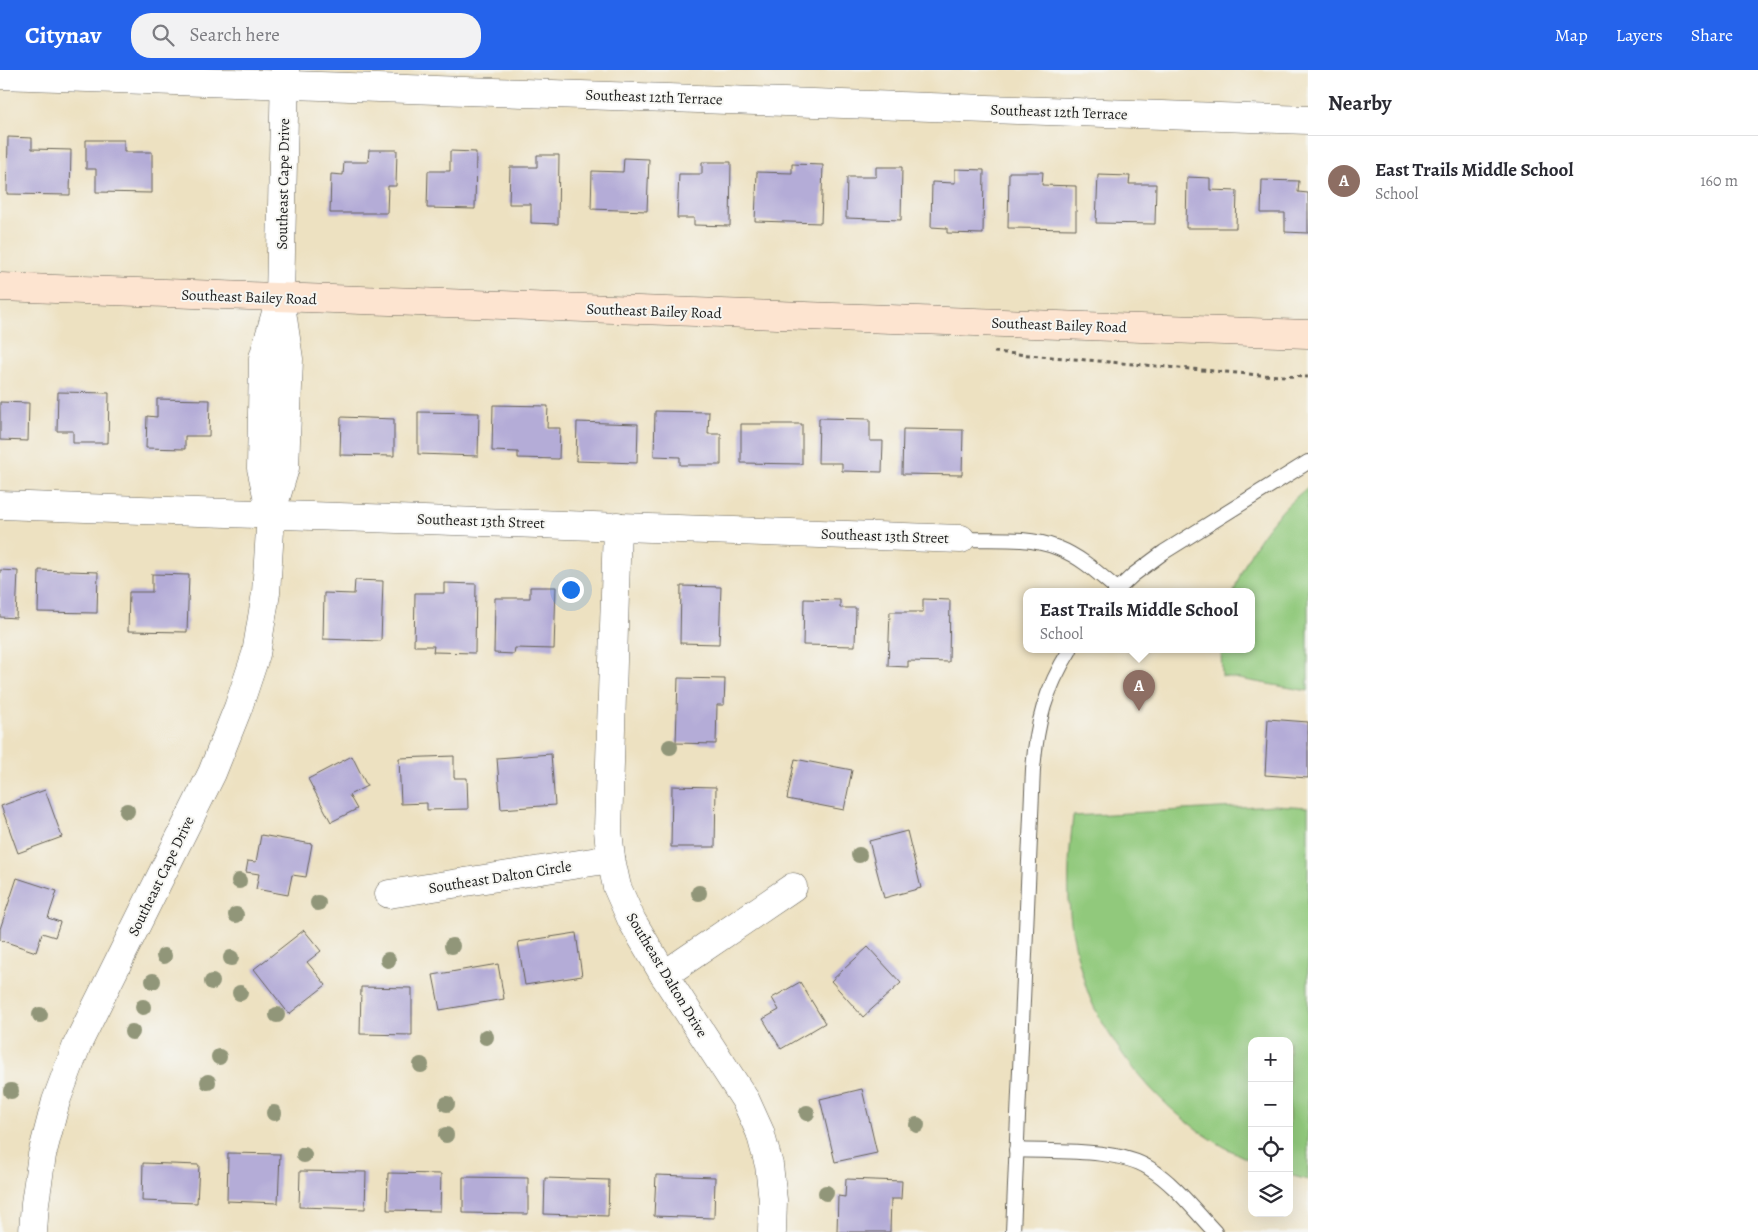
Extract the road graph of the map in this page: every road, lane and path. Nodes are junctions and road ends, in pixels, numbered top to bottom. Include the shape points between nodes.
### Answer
1 (0, 75) edge
2 (285, 77) edge
3 (1308, 120) edge
4 (0, 287) edge
5 (280, 298) junction
6 (1308, 334) edge
7 (994, 352) dead end
8 (1308, 377) edge
9 (1308, 462) edge
10 (0, 505) edge
11 (271, 514) junction
12 (617, 526) junction
13 (961, 538) joint
14 (1113, 588) edge
15 (1119, 588) edge
16 (1068, 653) edge
17 (611, 859) junction
18 (793, 887) dead end
19 (389, 894) dead end
20 (664, 975) junction
21 (1016, 1150) junction
22 (33, 1232) edge
23 (772, 1232) edge
24 (1013, 1232) edge
25 (1215, 1232) edge

1 - 2 street, Southeast 12th Terrace
2 - 3 street, Southeast 12th Terrace
2 - 5 street, Southeast Cape Drive
4 - 5 main road, Southeast Bailey Road
5 - 6 main road, Southeast Bailey Road
5 - 11 street, Southeast Cape Drive via 264,358 260,468
7 - 8 path
9 - 15 lane via 1164,552
10 - 11 street, Southeast 13th Street
11 - 12 street, Southeast 13th Street
11 - 22 street, Southeast Cape Drive via 266,593 256,654 212,773 77,1045 56,1101 42,1155
12 - 13 street, Southeast 13th Street
12 - 17 street, Southeast Dalton Drive via 608,830
13 - 14 lane via 1033,541 1057,547 1088,565
16 - 21 lane via 1045,700 1035,743
17 - 19 street, Southeast Dalton Circle
17 - 20 street, Southeast Dalton Drive via 617,887 632,921
18 - 20 street
20 - 23 street, Southeast Dalton Drive via 746,1101 760,1132 770,1174
21 - 24 lane
21 - 25 lane via 1093,1153 1131,1160 1148,1167 1167,1181

